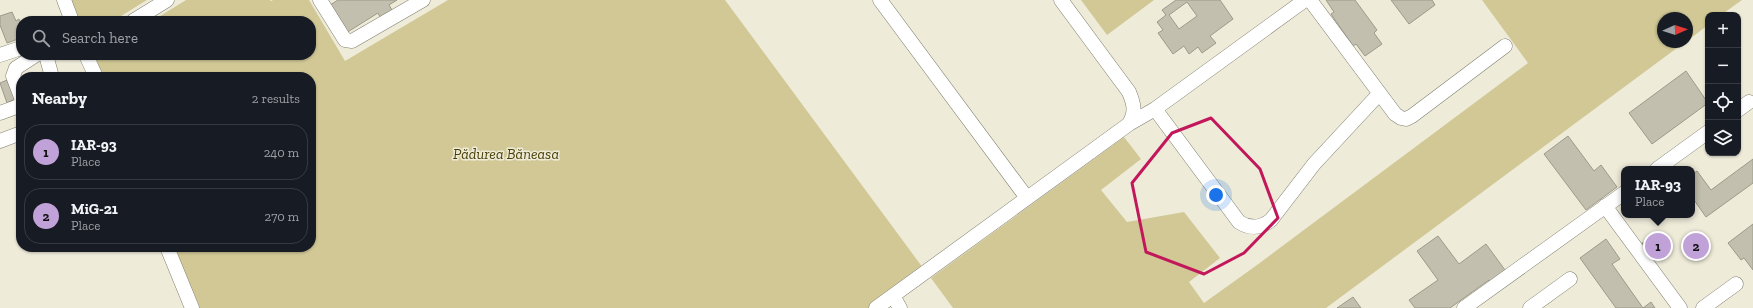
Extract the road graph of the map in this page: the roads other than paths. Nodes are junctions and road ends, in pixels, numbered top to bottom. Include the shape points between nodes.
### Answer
1 (64, 0) edge
2 (167, 0) edge
3 (320, 0) edge
4 (423, 0) edge
5 (880, 0) edge
6 (1061, 0) edge
7 (1305, 0) edge
8 (1310, 0) edge
9 (70, 16) edge
10 (141, 16) edge
11 (1505, 46) dead end
12 (16, 50) edge
13 (0, 56) edge
14 (28, 60) edge
15 (47, 60) edge
16 (88, 60) edge
17 (51, 72) edge
18 (94, 72) edge
19 (16, 84) edge
20 (1379, 94) junction
21 (16, 108) edge
22 (1155, 109) junction
23 (0, 114) edge
24 (1129, 124) junction
25 (16, 134) edge
26 (1705, 134) edge
27 (0, 141) edge
28 (1661, 166) edge
29 (1621, 194) edge
30 (1027, 198) junction
31 (1605, 206) junction
32 (169, 252) edge
33 (1570, 279) dead end
34 (1736, 284) dead end
35 (897, 302) edge
36 (1469, 307) edge
37 (192, 308) edge
38 (876, 308) edge
39 (1530, 308) edge
40 (1680, 308) edge
41 (1703, 308) edge

1 - 9 street
2 - 10 street
3 - 4 street via 348,41
5 - 30 street
6 - 24 street via 1129,92 1134,108 1134,116
7 - 22 street
8 - 20 street
11 - 20 street via 1406,119 1394,114
12 - 13 street
14 - 19 street via 16,68 13,76
15 - 17 street
16 - 18 street
20 - 22 street via 1314,164 1271,220 1263,226 1252,227 1238,222
21 - 23 street
22 - 24 street
24 - 30 street
25 - 27 street
26 - 28 street
29 - 31 street
30 - 35 street
31 - 36 street
31 - 40 street
32 - 37 street
33 - 39 street
34 - 41 street
35 - 38 street

